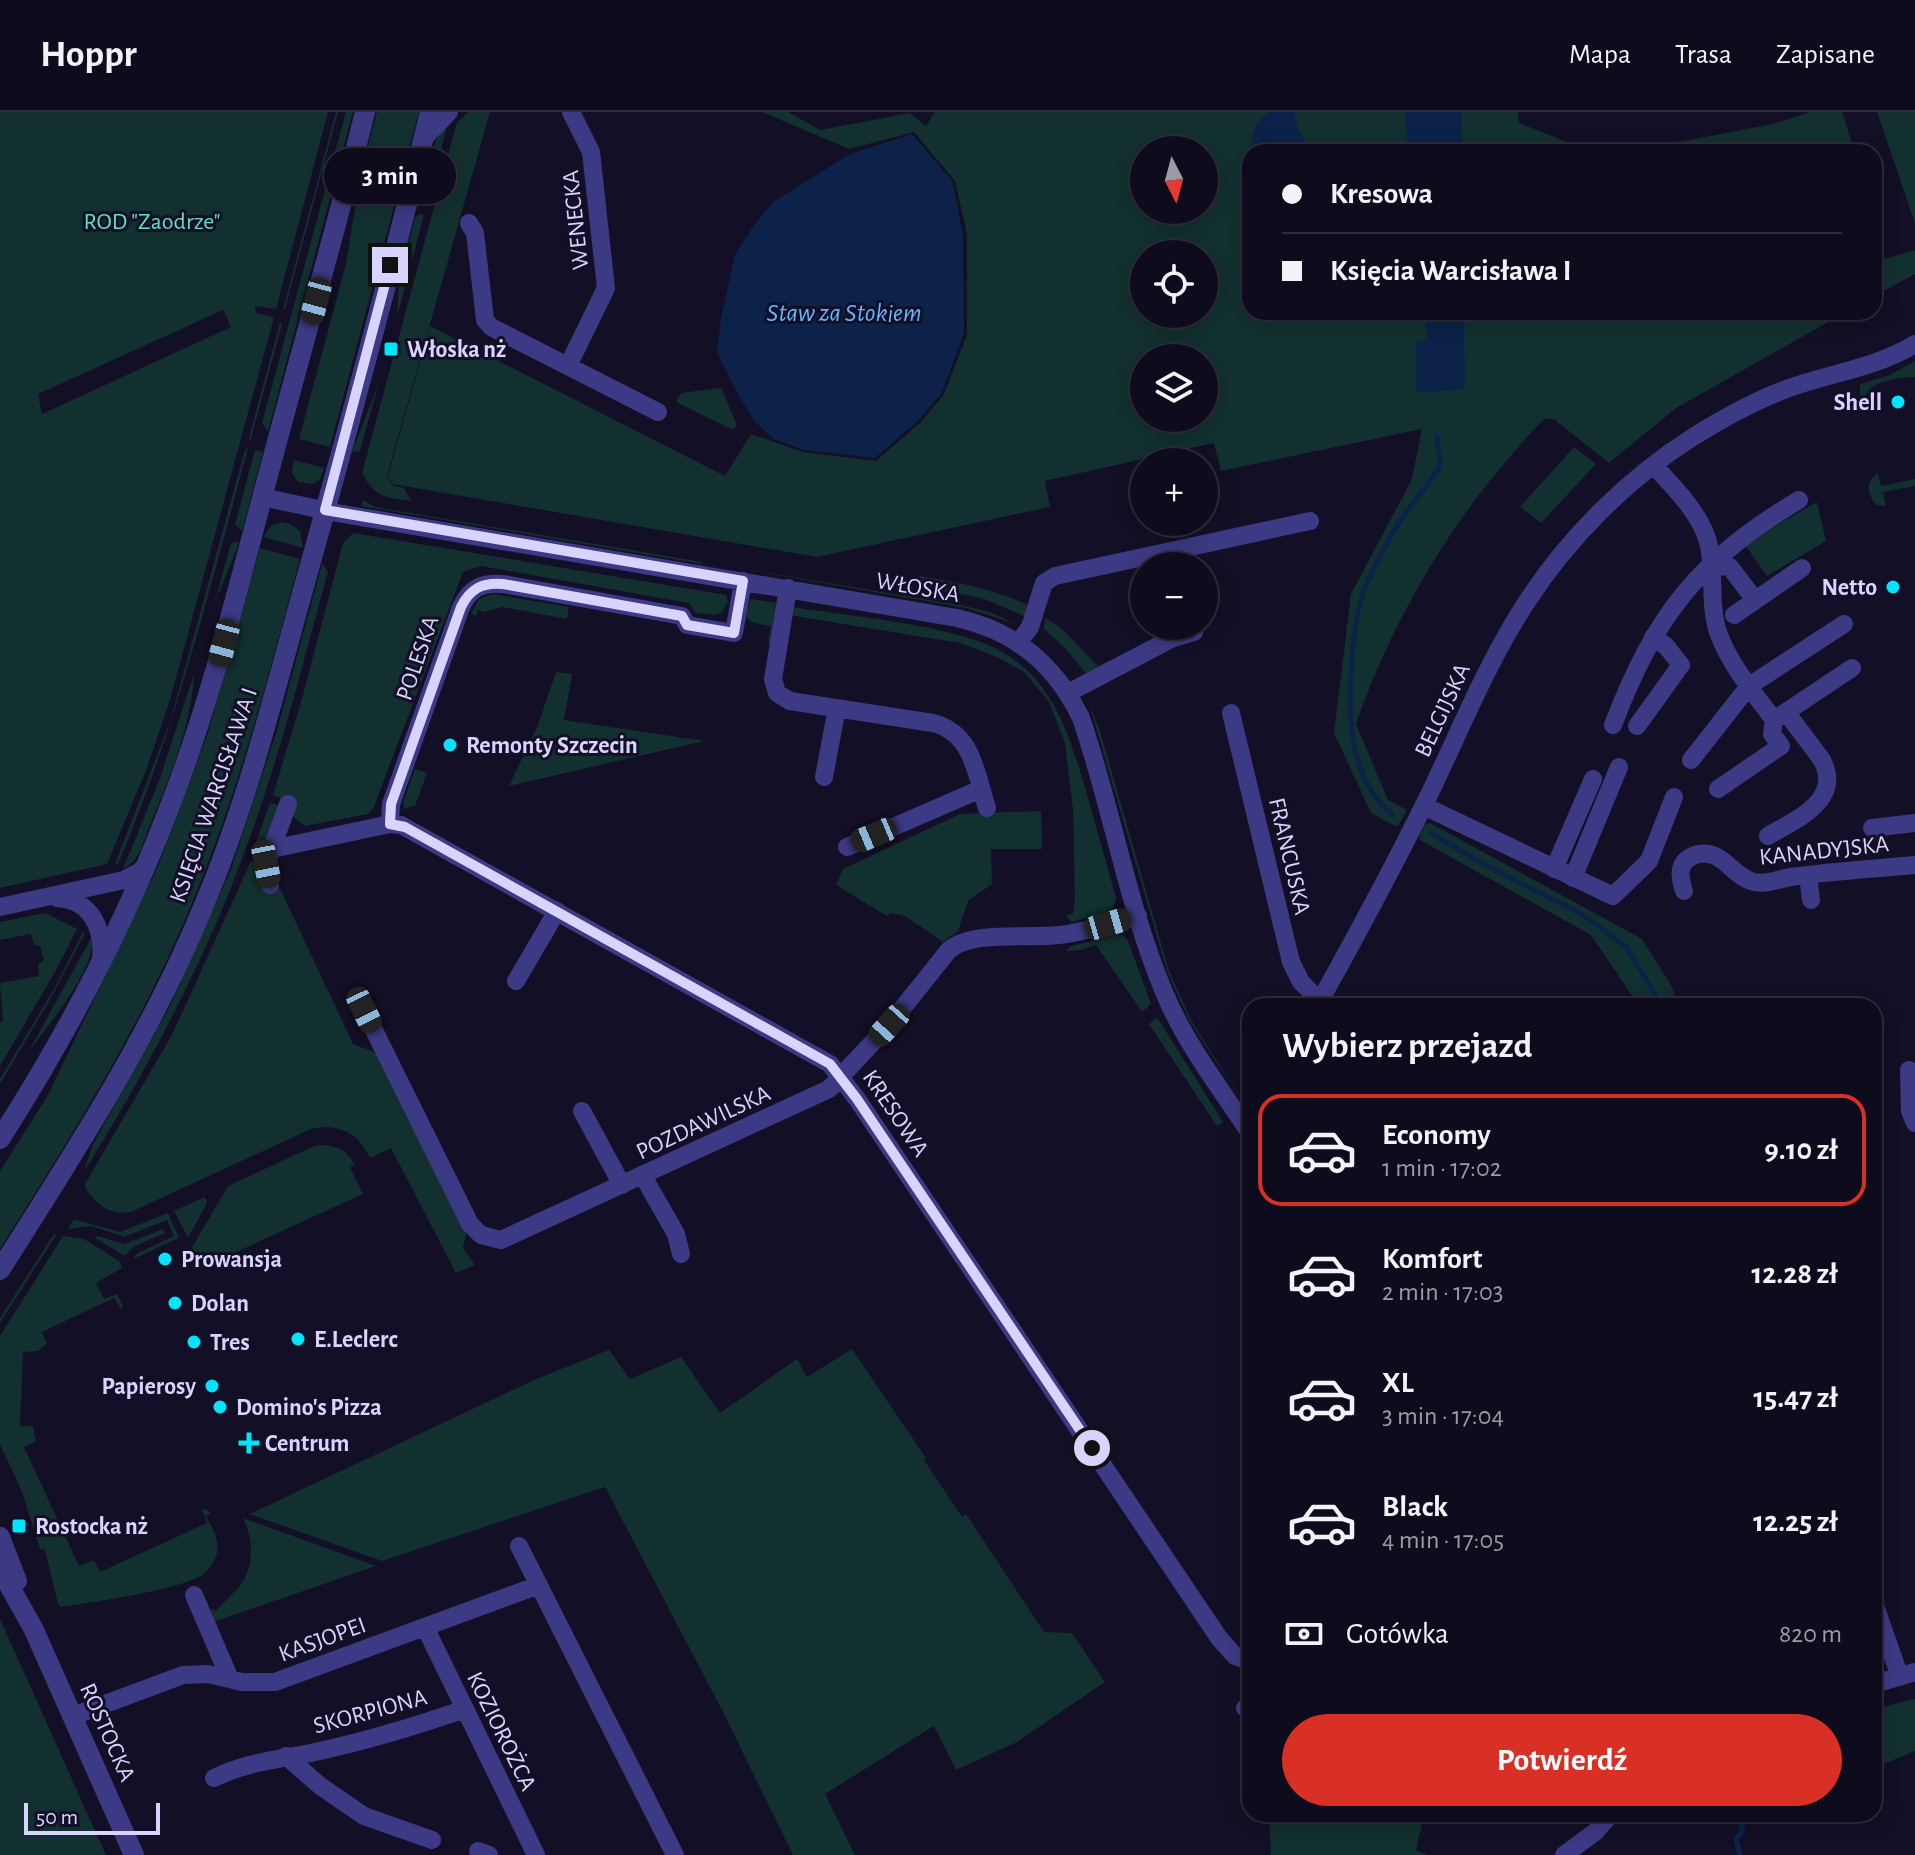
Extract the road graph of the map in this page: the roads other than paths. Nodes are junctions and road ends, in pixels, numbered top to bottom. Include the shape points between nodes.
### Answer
1 (365, 112) edge
2 (430, 112) edge
3 (449, 112) edge
4 (571, 112) edge
5 (423, 139) junction
6 (469, 223) dead end
7 (1915, 344) edge
8 (568, 366) junction
9 (658, 412) dead end
10 (1654, 466) junction
11 (262, 497) junction
12 (1799, 500) dead end
13 (325, 510) junction
14 (1310, 521) dead end
15 (1711, 565) junction
16 (1802, 568) dead end
17 (743, 581) junction
18 (788, 588) junction
19 (1755, 600) junction
20 (1734, 615) dead end
21 (1844, 624) dead end
22 (1653, 637) junction
23 (1169, 640) edge
24 (1019, 642) junction
25 (1852, 668) dead end
26 (1749, 686) junction
27 (1068, 693) junction
28 (837, 708) junction
29 (1231, 713) dead end
30 (1780, 716) junction
31 (1613, 725) dead end
32 (1637, 726) dead end
33 (1691, 760) dead end
34 (1619, 767) dead end
35 (824, 777) dead end
36 (1593, 779) dead end
37 (981, 789) junction
38 (1718, 789) dead end
39 (1674, 797) dead end
40 (288, 804) dead end
41 (1424, 806) junction
42 (987, 808) dead end
43 (1915, 823) edge
44 (390, 824) junction
45 (1872, 828) dead end
46 (1768, 836) dead end
47 (847, 847) dead end
48 (272, 849) junction
49 (1915, 865) edge
50 (145, 866) junction
51 (1554, 869) junction
52 (1808, 875) junction
53 (1573, 878) junction
54 (270, 885) dead end
55 (1684, 891) dead end
56 (42, 898) junction
57 (1811, 900) dead end
58 (0, 907) edge
59 (557, 911) junction
60 (1138, 916) junction
61 (101, 961) junction
62 (516, 981) dead end
63 (1316, 998) edge
64 (1325, 998) edge
65 (364, 1010) dead end
66 (1909, 1070) dead end
67 (842, 1078) junction
68 (582, 1111) dead end
69 (1242, 1121) edge
70 (1915, 1123) edge
71 (0, 1139) edge
72 (643, 1176) junction
73 (622, 1185) junction
74 (681, 1254) dead end
75 (0, 1270) edge
76 (0, 1537) edge
77 (519, 1546) dead end
78 (0, 1569) edge
79 (539, 1585) junction
80 (194, 1595) dead end
81 (1882, 1620) edge
82 (425, 1627) junction
83 (34, 1630) junction
84 (1242, 1658) edge
85 (1908, 1674) edge
86 (230, 1679) junction
87 (1882, 1682) edge
88 (465, 1709) junction
89 (73, 1716) junction
90 (286, 1756) junction
91 (214, 1778) dead end
92 (1604, 1822) edge
93 (432, 1840) dead end
94 (134, 1855) edge
95 (536, 1855) edge
96 (675, 1855) edge
97 (1564, 1855) edge

1 - 11 street, KSIĘCIA WARCISŁAWA I
2 - 5 street, KSIĘCIA WARCISŁAWA I
3 - 5 street
4 - 8 street, WENECKA via 591,152 606,288
5 - 13 street, KSIĘCIA WARCISŁAWA I
6 - 8 street via 475,233 485,320
7 - 10 street, BELGIJSKA via 1874,365 1759,400 1689,439
8 - 9 street
10 - 15 street via 1704,531
10 - 41 street, BELGIJSKA via 1573,543 1525,604 1482,680
11 - 13 street, WŁOSKA
11 - 50 street, KSIĘCIA WARCISŁAWA I via 211,691
12 - 15 street via 1743,536
13 - 17 street, WŁOSKA
13 - 75 street, KSIĘCIA WARCISŁAWA I via 259,754 204,906 110,1096
14 - 24 street via 1055,576 1044,583 1034,617
15 - 19 street via 1730,567
15 - 22 street
15 - 26 street via 1719,633
16 - 19 street
17 - 18 street, WŁOSKA
17 - 44 street, POLESKA via 734,633 687,625 682,616 503,584 470,592 391,804
18 - 24 street, WŁOSKA via 972,621
18 - 28 street via 774,688 790,701
19 - 20 street
21 - 26 street
22 - 31 street
22 - 32 street via 1681,665
23 - 27 street
24 - 27 street, WŁOSKA via 1048,666
25 - 30 street
26 - 30 street
26 - 33 street
27 - 60 street, WŁOSKA via 1086,733
28 - 35 street
28 - 37 street via 951,729 968,747
29 - 63 street, FRANCUSKA via 1291,962
30 - 38 street via 1772,734 1781,746
30 - 46 street via 1822,760 1828,787 1820,803
34 - 53 street
36 - 51 street
37 - 42 street
37 - 47 street
39 - 53 street via 1649,861 1613,896
40 - 48 street
41 - 51 street
41 - 64 street, BELGIJSKA
43 - 45 street
44 - 48 street
44 - 59 street, KRESOWA via 405,827
48 - 54 street via 266,864
49 - 52 street, KANADYJSKA
50 - 56 street via 124,880
50 - 61 street, KSIĘCIA WARCISŁAWA I
51 - 53 street
52 - 55 street, KANADYJSKA via 1756,883 1722,859 1698,854 1681,865
52 - 57 street
56 - 58 street
56 - 61 street via 73,899 90,912 102,936
59 - 62 street
59 - 67 street, KRESOWA via 823,1059
60 - 67 street, POZDAWILSKA via 1062,935 958,943
60 - 69 street, WŁOSKA via 1177,1020
61 - 71 street, KSIĘCIA WARCISŁAWA I
65 - 73 street, POZDAWILSKA via 477,1233 508,1238
66 - 70 street
67 - 72 street, POZDAWILSKA via 819,1095
67 - 84 street, KRESOWA via 1219,1638
68 - 73 street
72 - 73 street, POZDAWILSKA
72 - 74 street via 676,1234
76 - 83 street, ROSTOCKA
77 - 79 street
78 - 83 street, ROSTOCKA
79 - 82 street, KASJOPEI
79 - 96 street
80 - 86 street
81 - 85 street
82 - 86 street, KASJOPEI via 275,1682
82 - 88 street, KOZIOROŻCA
83 - 89 street, ROSTOCKA
85 - 87 street
86 - 89 street, KASJOPEI via 183,1675
88 - 90 street, SKORPIONA via 379,1737
88 - 95 street, KOZIOROŻCA
89 - 94 street, ROSTOCKA
90 - 91 street, SKORPIONA via 244,1764
90 - 93 street, SKORPIONA via 364,1816
92 - 97 street

